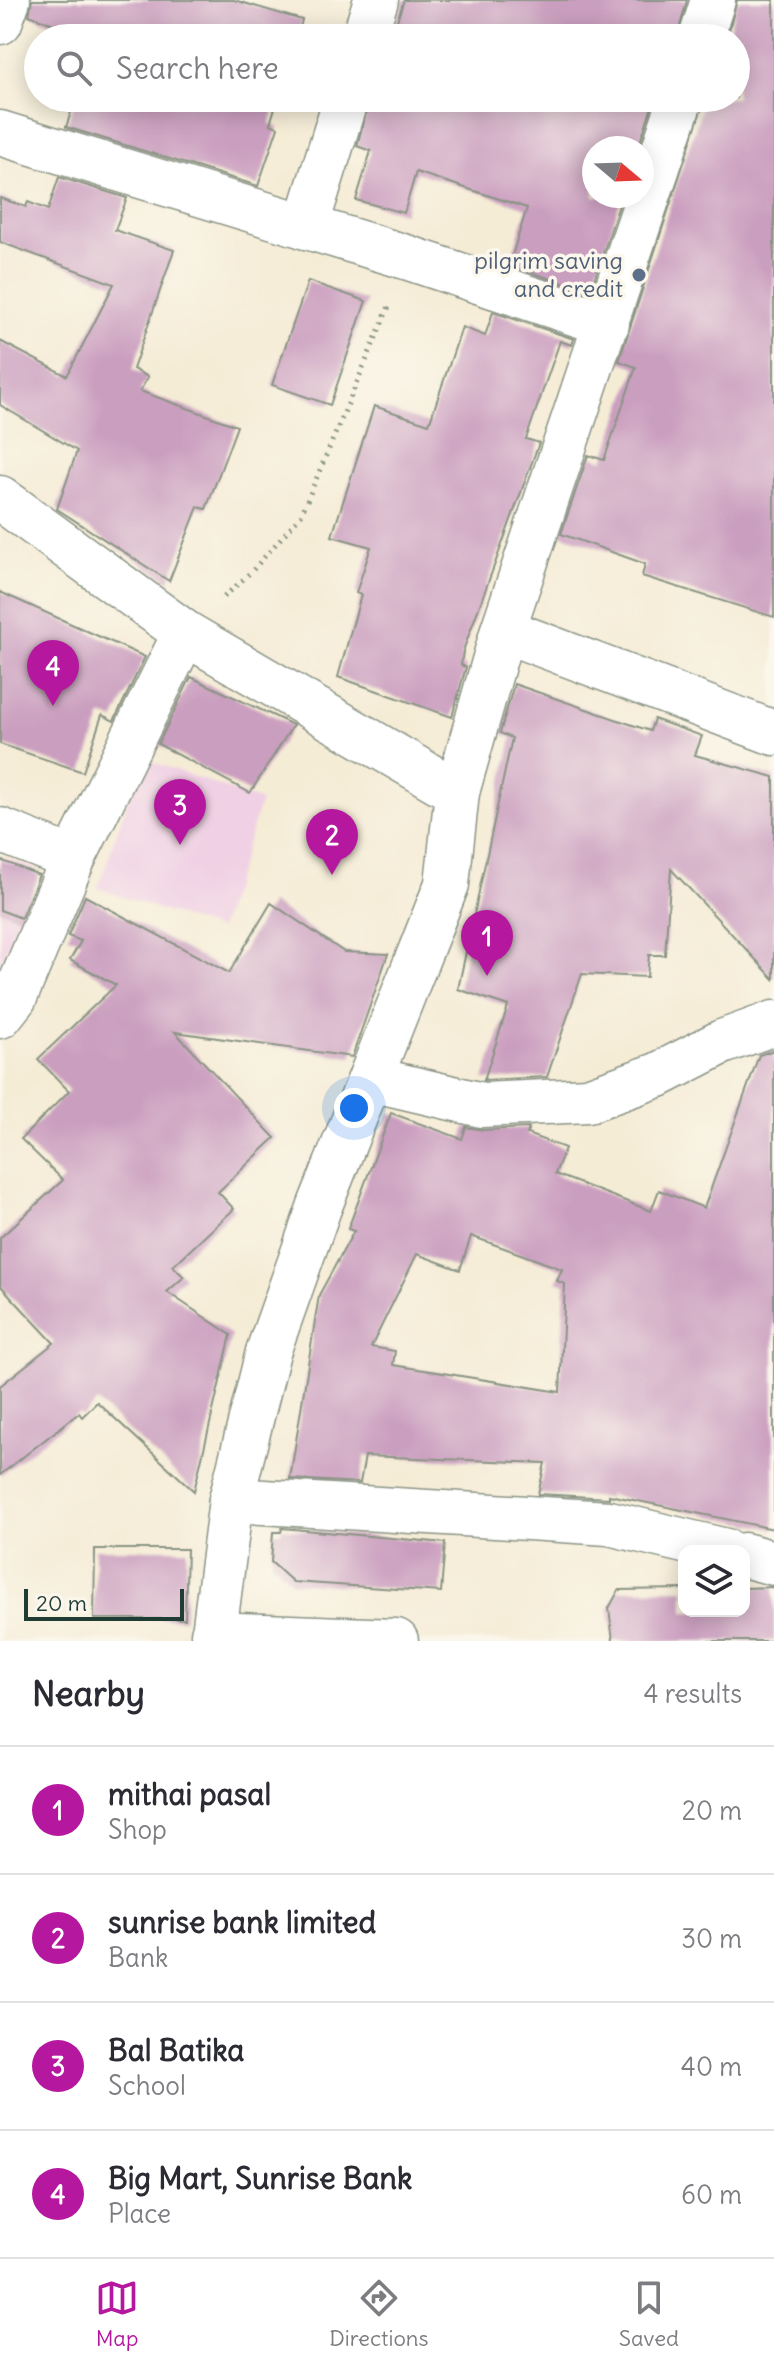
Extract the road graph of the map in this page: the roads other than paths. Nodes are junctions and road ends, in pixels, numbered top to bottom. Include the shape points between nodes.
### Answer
1 (8, 0) edge
2 (376, 0) edge
3 (713, 0) edge
4 (0, 22) edge
5 (368, 24) edge
6 (705, 24) edge
7 (342, 112) edge
8 (676, 112) edge
9 (0, 133) edge
10 (306, 227) junction
11 (607, 324) junction
12 (0, 498) edge
13 (503, 630) junction
14 (185, 633) junction
15 (774, 733) edge
16 (457, 792) junction
17 (0, 830) edge
18 (73, 859) junction
19 (0, 1016) edge
20 (774, 1023) edge
21 (371, 1079) junction
22 (231, 1500) junction
23 (701, 1545) edge
24 (750, 1557) edge
25 (774, 1563) edge
26 (213, 1637) edge
27 (396, 1641) edge

1 - 4 street
2 - 5 street
3 - 6 street
7 - 10 street
8 - 11 street
9 - 10 street
10 - 11 street
11 - 13 street
12 - 14 street
13 - 15 street
13 - 16 street
14 - 16 street
14 - 18 street
16 - 21 street via 447,884
17 - 18 street
18 - 19 street via 15,997
20 - 21 street via 588,1100 482,1105
21 - 22 street via 268,1352
22 - 23 street via 609,1523
22 - 26 street
24 - 25 street
26 - 27 street

